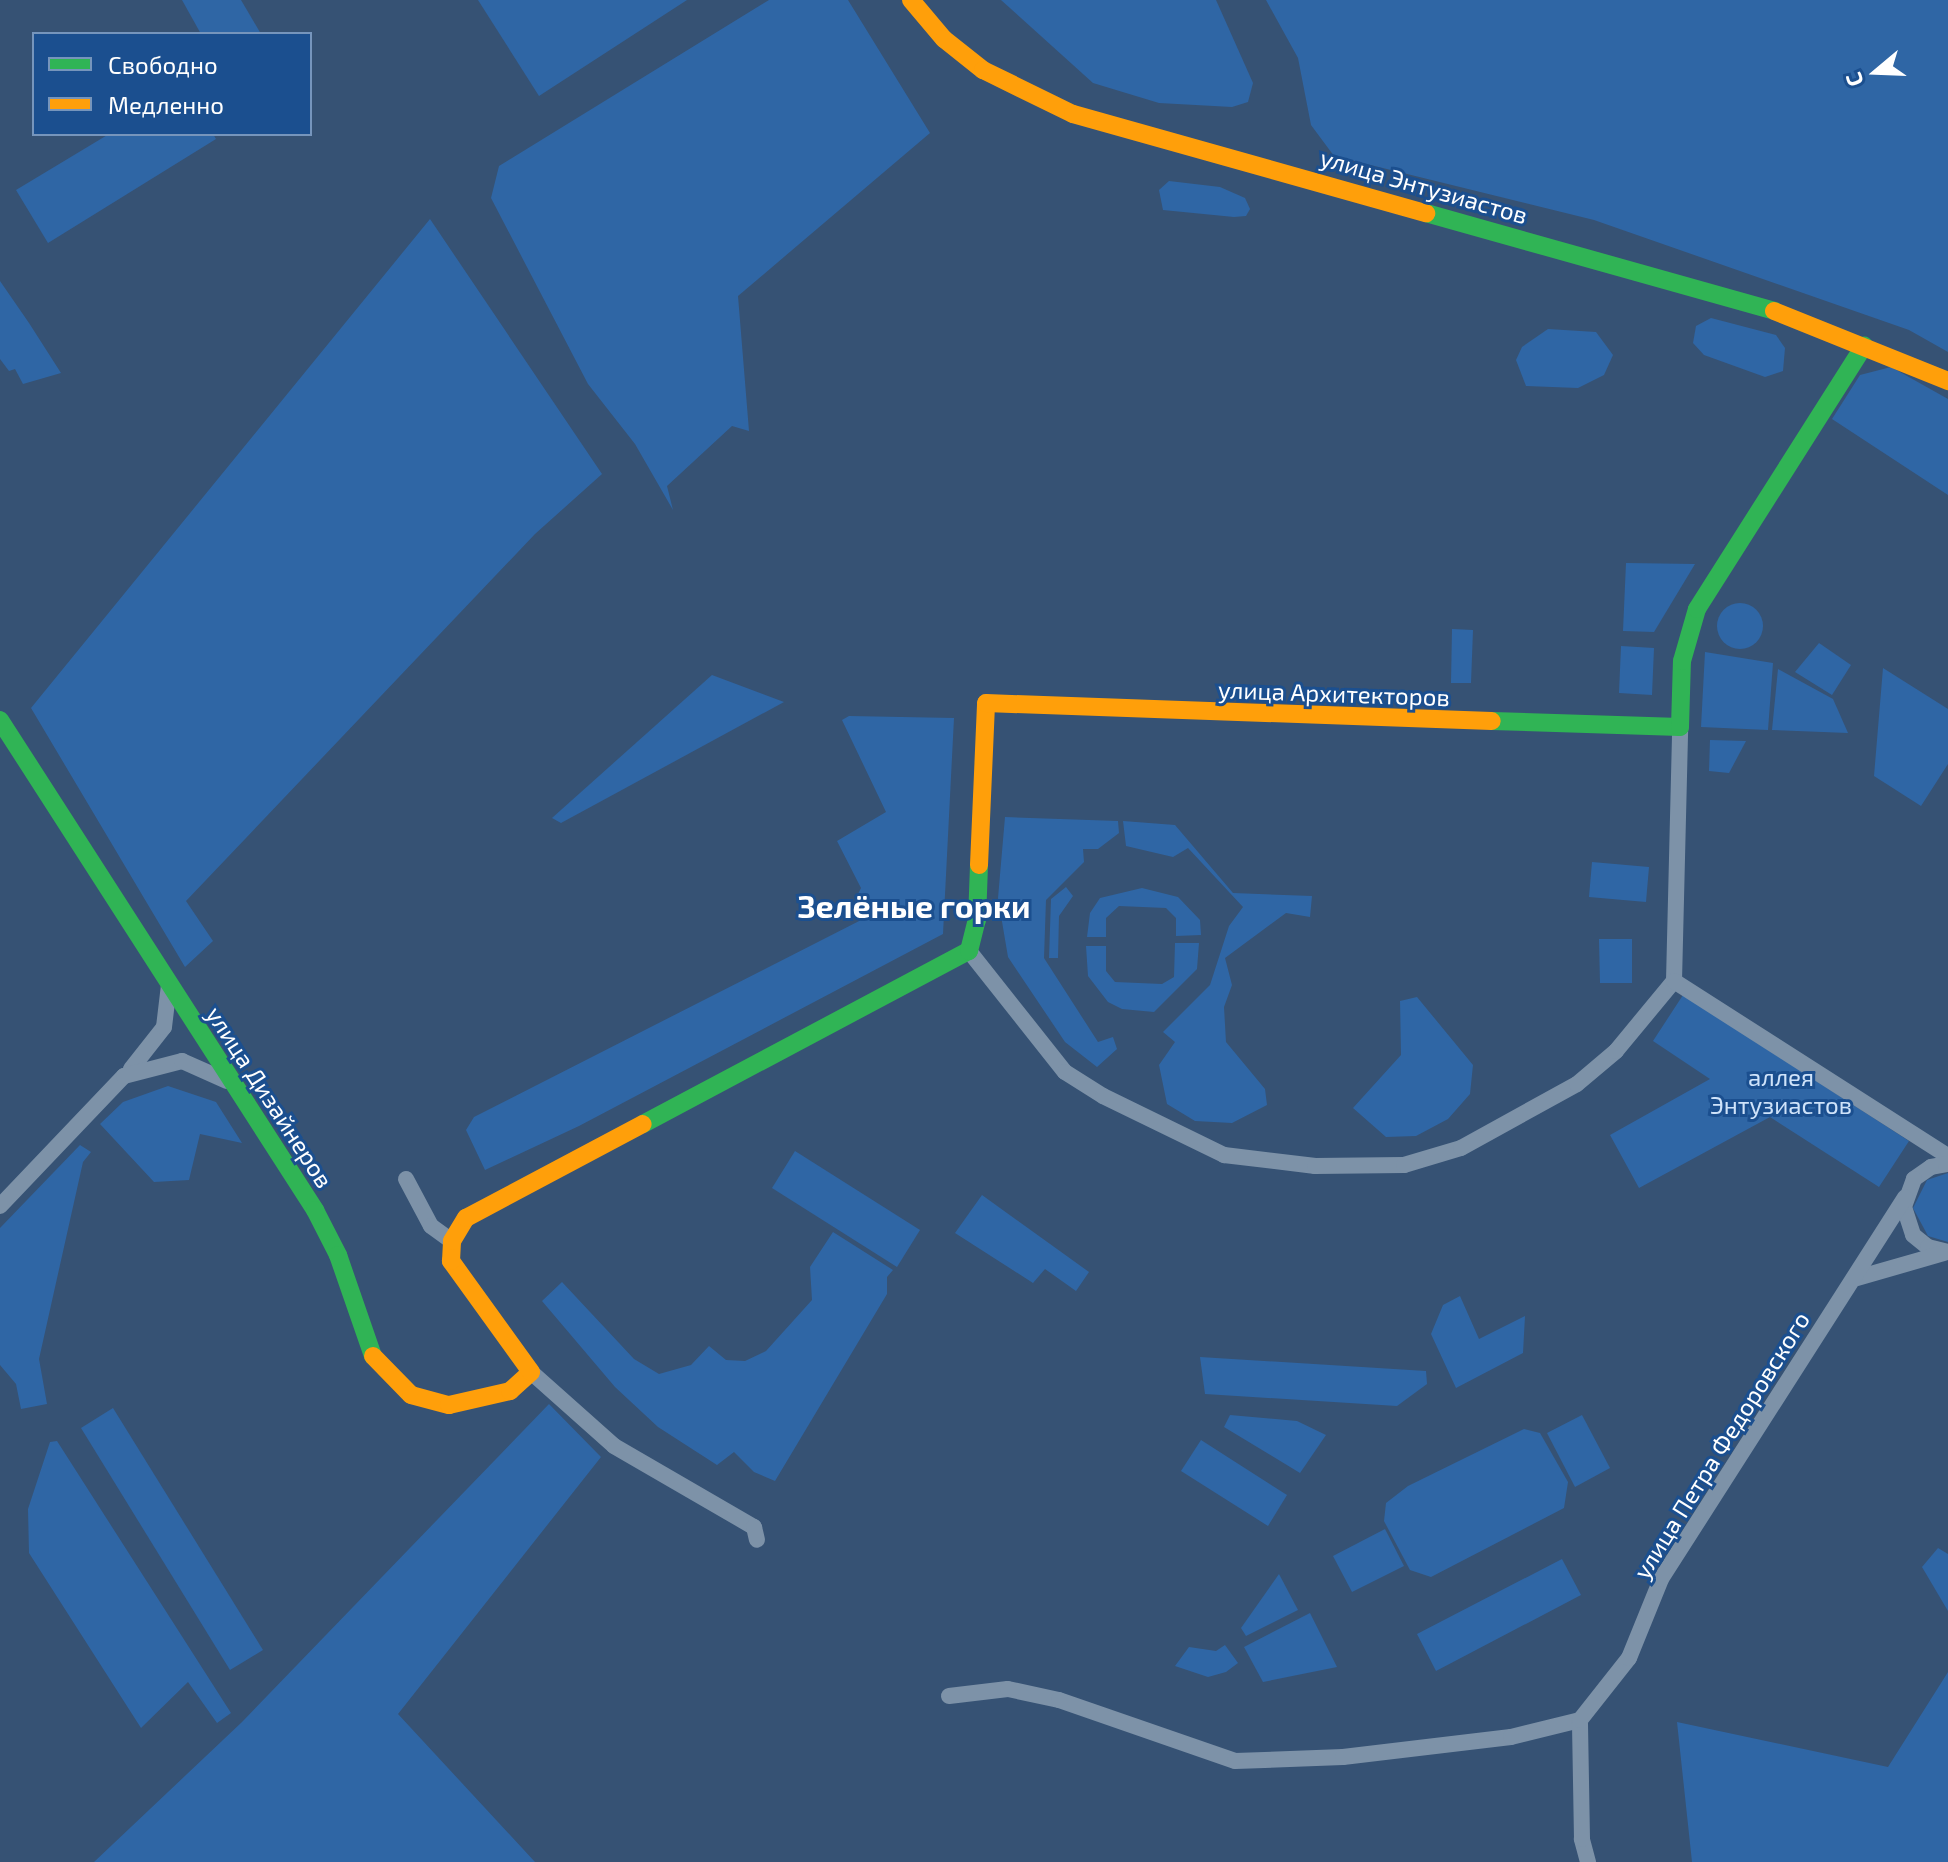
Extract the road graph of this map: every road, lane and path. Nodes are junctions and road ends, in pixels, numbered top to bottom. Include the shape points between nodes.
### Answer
1 (911, 0) edge
2 (1864, 346) junction
3 (1948, 381) edge
4 (0, 720) edge
5 (1680, 727) junction
6 (969, 951) junction
7 (1674, 981) junction
8 (169, 985) junction
9 (124, 1076) junction
10 (227, 1081) junction
11 (1945, 1156) edge
12 (406, 1179) dead end
13 (1905, 1197) junction
14 (0, 1206) edge
15 (452, 1241) junction
16 (1948, 1252) edge
17 (1857, 1278) junction
18 (531, 1372) junction
19 (757, 1540) dead end
20 (949, 1696) dead end
21 (1580, 1720) junction
22 (1588, 1862) edge

1 - 2 street, улица Энтузиастов via 944,39 983,70 1073,114 1763,307
2 - 3 street, улица Энтузиастов
2 - 5 street via 1697,609 1682,661
4 - 8 street, улица Дизайнеров
5 - 6 street, улица Архитекторов via 986,703 977,920
5 - 7 street
6 - 7 street via 1049,1055 1103,1096 1224,1155 1315,1166 1404,1165 1461,1148 1535,1112 1616,1051
6 - 15 street via 466,1218
7 - 11 street
8 - 9 street via 164,1027
8 - 10 street, улица Дизайнеров
9 - 10 street via 182,1061
9 - 14 street
10 - 18 street, улица Дизайнеров via 330,1237 371,1354 389,1379 411,1395 449,1405 510,1391
11 - 13 street, улица Петра Федоровского via 1922,1172
12 - 15 street via 431,1226
13 - 16 street via 1905,1217 1913,1235 1928,1247
13 - 17 street, улица Петра Федоровского
15 - 18 street via 451,1261
16 - 17 street
17 - 21 street, улица Петра Федоровского via 1661,1579 1629,1658
18 - 19 street via 614,1446 754,1527
20 - 21 street via 1008,1689 1059,1700 1235,1761 1343,1757 1511,1737
21 - 22 street via 1582,1839

